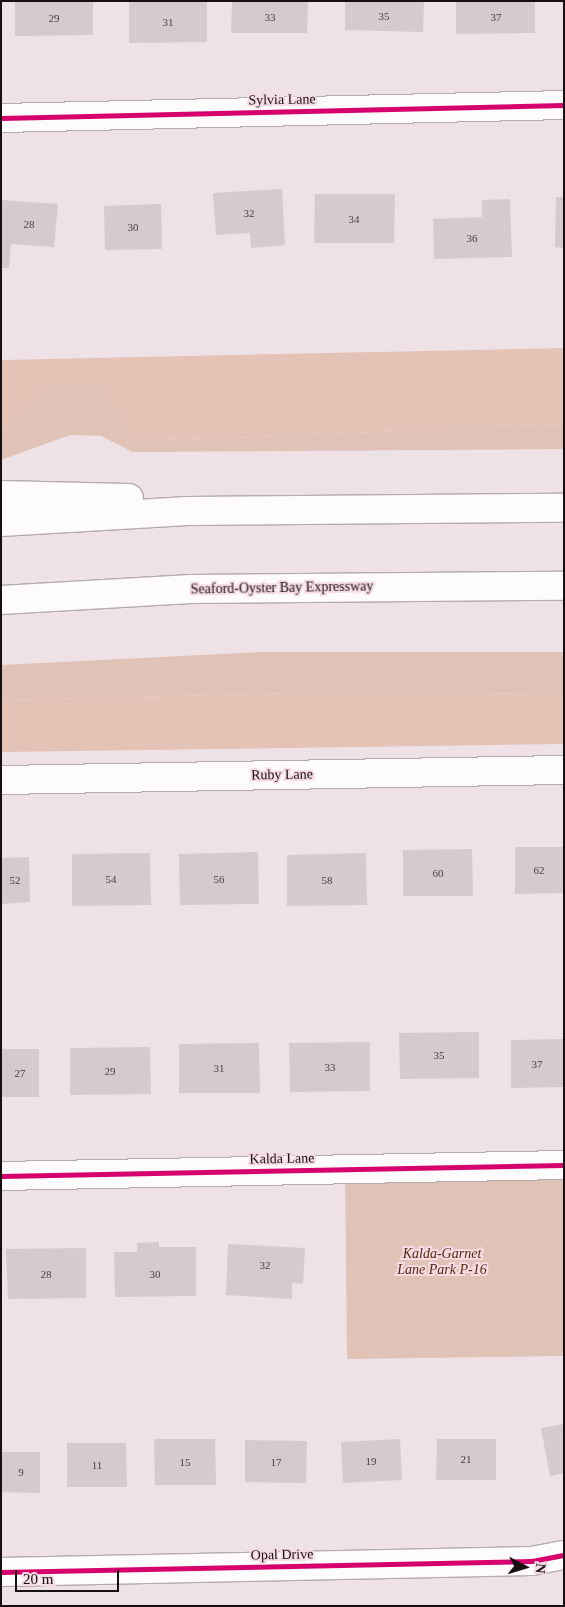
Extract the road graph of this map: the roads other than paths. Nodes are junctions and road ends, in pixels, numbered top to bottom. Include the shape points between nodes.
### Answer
1 (564, 105) edge
2 (1, 118) edge
3 (1, 495) edge
4 (450, 508) junction
5 (564, 508) edge
6 (1, 522) edge
7 (564, 586) edge
8 (1, 600) edge
9 (564, 770) edge
10 (1, 780) edge
11 (564, 1165) edge
12 (1, 1176) edge
13 (564, 1555) edge
14 (1, 1572) edge

1 - 2 main road, Sylvia Lane
3 - 4 main road
4 - 5 main road
4 - 6 main road via 188,511
7 - 8 main road, Seaford-Oyster Bay Expressway via 191,588
9 - 10 main road, Ruby Lane
11 - 12 main road, Kalda Lane
13 - 14 main road, Opal Drive via 532,1561

